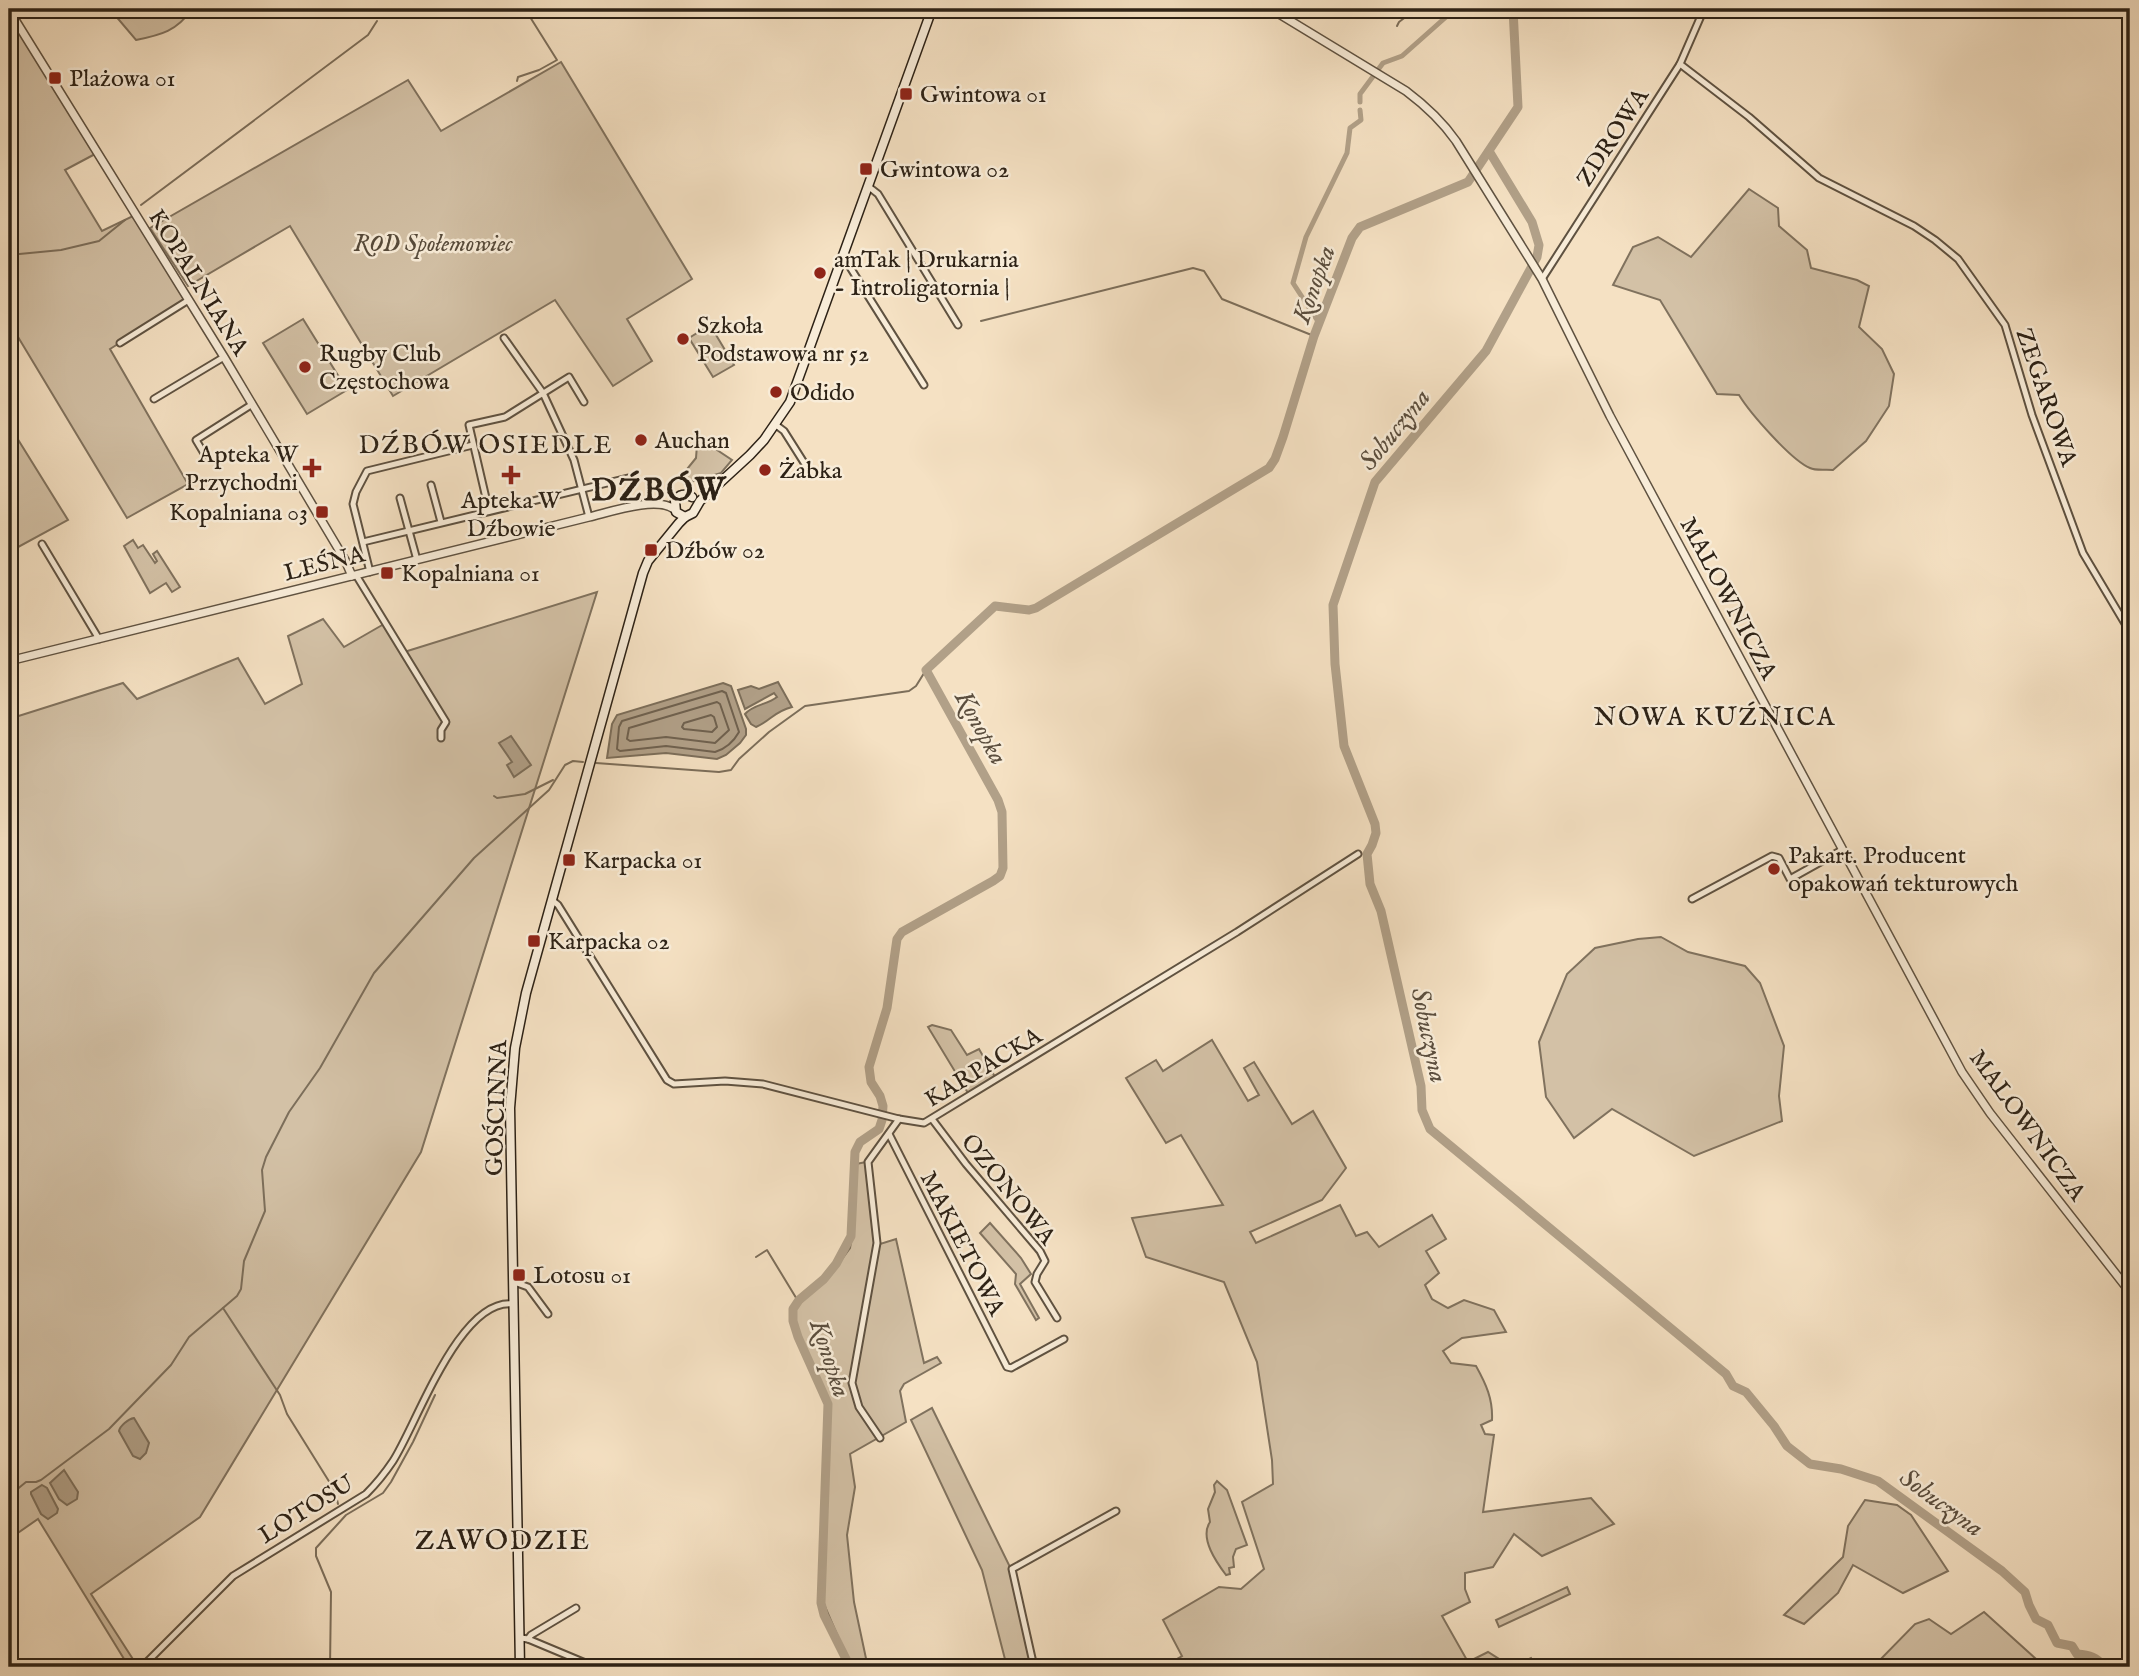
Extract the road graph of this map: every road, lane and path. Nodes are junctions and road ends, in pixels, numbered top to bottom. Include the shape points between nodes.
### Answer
1 (932, 9) edge
2 (1270, 9) edge
3 (1704, 9) edge
4 (9, 10) edge
5 (1680, 64) junction
6 (869, 187) junction
7 (843, 256) junction
8 (1542, 279) junction
9 (187, 301) junction
10 (958, 325) dead end
11 (504, 338) dead end
12 (120, 343) dead end
13 (223, 357) junction
14 (924, 386) dead end
15 (543, 393) junction
16 (154, 399) dead end
17 (584, 402) dead end
18 (251, 405) junction
19 (776, 425) junction
20 (473, 445) junction
21 (205, 455) dead end
22 (808, 469) dead end
23 (628, 478) dead end
24 (431, 485) dead end
25 (582, 489) junction
26 (400, 498) dead end
27 (694, 501) junction
28 (678, 510) junction
29 (489, 511) junction
30 (589, 517) junction
31 (441, 523) junction
32 (409, 530) junction
33 (363, 542) junction
34 (42, 544) dead end
35 (417, 560) junction
36 (370, 572) junction
37 (354, 575) junction
38 (2130, 632) edge
39 (99, 639) junction
40 (9, 661) edge
41 (441, 738) dead end
42 (1842, 850) junction
43 (1358, 854) dead end
44 (1692, 899) dead end
45 (552, 900) junction
46 (899, 1119) junction
47 (932, 1119) junction
48 (889, 1134) junction
49 (514, 1282) junction
50 (2130, 1292) edge
51 (515, 1304) junction
52 (548, 1314) dead end
53 (1057, 1318) dead end
54 (1064, 1339) dead end
55 (880, 1438) dead end
56 (1116, 1511) dead end
57 (576, 1608) dead end
58 (525, 1639) junction
59 (521, 1666) edge
60 (142, 1667) edge
61 (595, 1667) edge
62 (1034, 1667) edge

1 - 6 main road
2 - 8 street, MALOWNICZA via 1427,106 1447,128
3 - 5 street, ZDROWA
4 - 9 street, KOPALNIANA
5 - 8 street, ZDROWA
5 - 38 street, ZEGAROWA via 1819,178 1914,226 1958,259 2004,325 2083,553
6 - 7 main road
6 - 10 street via 878,194
7 - 14 street
7 - 19 main road via 790,402
8 - 42 street, MALOWNICZA via 1609,416
9 - 12 street
9 - 13 street, KOPALNIANA
11 - 15 street
13 - 16 street
13 - 18 street, KOPALNIANA
15 - 17 street via 569,377
15 - 20 street via 505,417 469,425
15 - 25 street via 574,460
18 - 21 street via 196,440
18 - 37 street, KOPALNIANA
19 - 22 street
19 - 27 main road via 750,455
20 - 29 street
20 - 33 street via 367,471 353,503
23 - 25 street
24 - 31 street
25 - 29 street
25 - 30 street
26 - 32 street
27 - 28 main road via 693,513
27 - 28 main road via 685,494
28 - 30 street, LEŚNA via 667,499
28 - 45 main road, GOŚCINNA via 638,585
29 - 31 street
30 - 35 street, LEŚNA
31 - 32 street
32 - 33 street
32 - 35 street
33 - 36 street
34 - 39 street
35 - 36 street, LEŚNA
36 - 37 street, LEŚNA
37 - 39 street, LEŚNA
37 - 41 street via 446,722
39 - 40 street, LEŚNA
42 - 44 street via 1790,879 1779,858 1772,856
42 - 50 street, MALOWNICZA via 1962,1072
43 - 47 street, KARPACKA
45 - 46 street, KARPACKA via 667,1080 674,1084 763,1084
45 - 49 main road, GOŚCINNA via 523,1009 512,1078
46 - 47 street, KARPACKA via 919,1123
46 - 48 street
47 - 53 street, OZONOWA via 1040,1251 1045,1261 1035,1282
48 - 54 street, MAKIETOWA via 1007,1367
48 - 55 street via 868,1162 877,1243 852,1384 859,1407
49 - 51 main road, GOŚCINNA
49 - 52 street via 528,1287
51 - 58 main road, GOŚCINNA
51 - 60 street, LOTOSU via 499,1304 484,1311 457,1342 395,1459 366,1494 233,1576
56 - 62 street via 1012,1569
57 - 58 street
58 - 59 main road, GOŚCINNA
58 - 61 street

